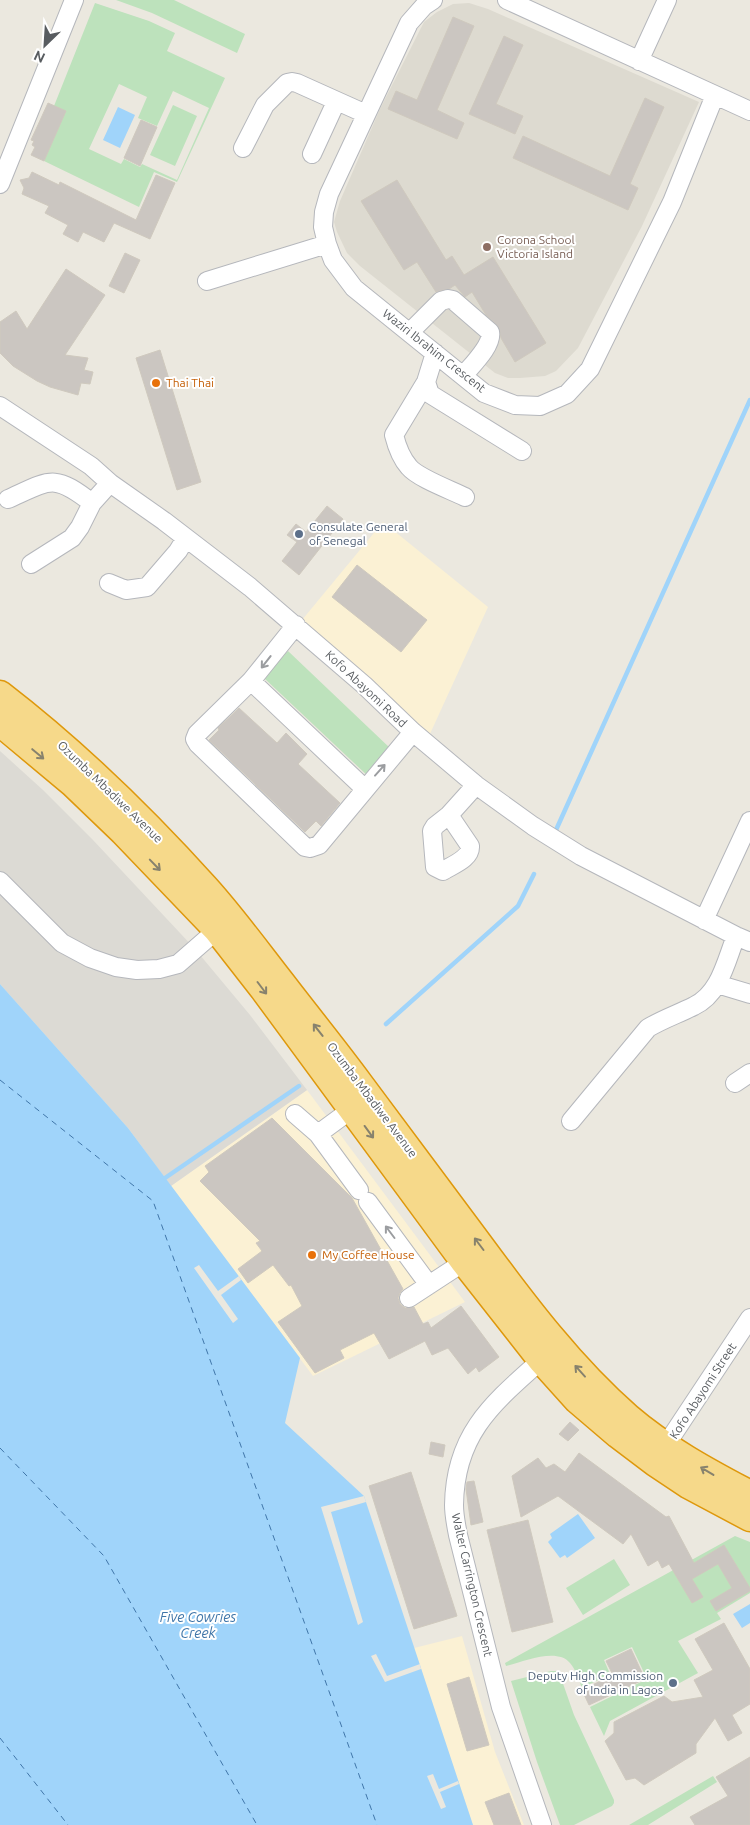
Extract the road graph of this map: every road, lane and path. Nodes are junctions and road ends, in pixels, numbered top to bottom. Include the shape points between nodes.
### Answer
1 (74, 0) edge
2 (433, 0) edge
3 (507, 0) edge
4 (667, 0) edge
5 (639, 61) junction
6 (715, 95) junction
7 (336, 102) junction
8 (750, 111) edge
9 (366, 114) junction
10 (243, 148) dead end
11 (312, 154) dead end
12 (0, 184) edge
13 (326, 244) junction
14 (208, 281) dead end
15 (410, 332) junction
16 (435, 353) junction
17 (463, 376) junction
18 (426, 382) junction
19 (0, 406) edge
20 (522, 452) dead end
21 (110, 483) junction
22 (465, 497) dead end
23 (8, 498) dead end
24 (92, 502) junction
25 (186, 538) junction
26 (31, 564) dead end
27 (109, 583) dead end
28 (296, 625) junction
29 (250, 681) junction
30 (0, 694) edge
31 (0, 723) edge
32 (413, 732) junction
33 (476, 785) junction
34 (364, 788) junction
35 (449, 815) dead end
36 (750, 821) edge
37 (0, 881) edge
38 (704, 920) junction
39 (217, 930) junction
40 (743, 939) edge
41 (717, 984) junction
42 (750, 994) edge
43 (750, 1073) edge
44 (735, 1083) dead end
45 (352, 1109) junction
46 (295, 1114) dead end
47 (571, 1121) dead end
48 (318, 1134) junction
49 (464, 1262) junction
50 (429, 1285) junction
51 (409, 1298) dead end
52 (750, 1318) edge
53 (549, 1353) junction
54 (660, 1454) junction
55 (750, 1494) edge
56 (750, 1518) edge
57 (542, 1825) edge

1 - 12 street
2 - 9 street, Waziri Ibrahim Crescent via 409,23
3 - 5 street
4 - 5 street
5 - 6 street
6 - 8 street
6 - 17 street, Waziri Ibrahim Crescent via 672,202 590,369 567,394 540,406 515,405 484,393
7 - 9 street
7 - 10 street via 297,83 287,83 265,105
7 - 11 street
9 - 13 street, Waziri Ibrahim Crescent via 329,194 323,227
13 - 14 street
13 - 15 street, Waziri Ibrahim Crescent via 333,260 354,288
15 - 16 street, Waziri Ibrahim Crescent
15 - 17 street via 441,302 453,300 491,335 490,342
16 - 17 street, Waziri Ibrahim Crescent
16 - 18 street
18 - 20 street via 430,394
18 - 22 street via 394,435 399,452 410,469
19 - 21 street, Kofo Abayomi Road via 91,466
21 - 24 street
21 - 25 street, Kofo Abayomi Road
23 - 24 street via 48,482 61,482
24 - 26 street via 72,538
25 - 27 street via 147,587 126,590
25 - 28 street, Kofo Abayomi Road
28 -> 29 street
28 - 32 street, Kofo Abayomi Road
29 - 34 street
29 - 34 street via 195,739 305,847 319,845
53 -> 30 highway, Ozumba Mbadiwe Avenue via 510,1286 346,1065 206,889 85,766
31 -> 39 highway, Ozumba Mbadiwe Avenue via 72,783
32 - 33 street, Kofo Abayomi Road
34 -> 32 street
33 - 35 street
33 - 38 street, Kofo Abayomi Road via 581,856
36 - 38 street
37 - 39 street via 62,943 116,967 159,969 178,964
38 - 40 street, Kofo Abayomi Road
39 -> 45 highway, Ozumba Mbadiwe Avenue
40 - 41 street
41 - 42 street
41 - 47 street via 696,1006 648,1028
43 - 44 street
45 - 48 street
45 -> 49 highway, Ozumba Mbadiwe Avenue
46 - 48 street
50 -> 48 street
49 - 50 street
49 - 53 highway, Ozumba Mbadiwe Avenue
50 - 51 street
52 - 54 street, Kofo Abayomi Street
53 - 54 highway, Ozumba Mbadiwe Avenue via 594,1386 631,1419
53 - 57 street, Walter Carrington Crescent via 483,1416 462,1455 456,1477 454,1506 458,1535 501,1707
55 -> 54 highway, Ozumba Mbadiwe Avenue via 709,1472
54 - 56 highway, Ozumba Mbadiwe Avenue via 688,1485

